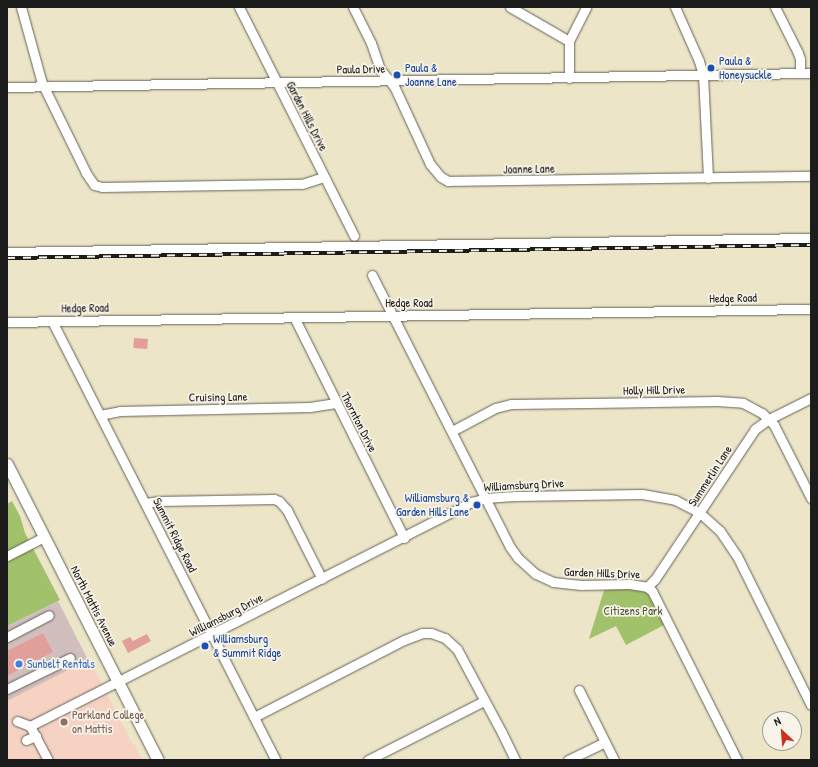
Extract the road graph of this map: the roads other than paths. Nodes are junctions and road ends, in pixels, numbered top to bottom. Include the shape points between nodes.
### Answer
1 (21, 7) edge
2 (239, 7) edge
3 (353, 7) edge
4 (510, 7) edge
5 (586, 7) edge
6 (675, 7) edge
7 (777, 8) edge
8 (569, 41) junction
9 (800, 74) junction
10 (811, 74) edge
11 (703, 75) junction
12 (568, 78) junction
13 (390, 80) junction
14 (277, 82) junction
15 (44, 86) junction
16 (7, 87) edge
17 (811, 176) edge
18 (324, 177) junction
19 (708, 178) junction
20 (354, 236) dead end
21 (811, 238) edge
22 (7, 252) edge
23 (372, 275) dead end
24 (811, 309) edge
25 (392, 316) junction
26 (294, 317) junction
27 (52, 321) junction
28 (7, 322) edge
29 (811, 398) edge
30 (336, 403) junction
31 (100, 414) junction
32 (769, 419) junction
33 (452, 431) junction
34 (7, 464) edge
35 (486, 498) junction
36 (811, 498) edge
37 (146, 503) junction
38 (700, 513) junction
39 (44, 537) junction
40 (404, 538) junction
41 (7, 556) edge
42 (322, 579) junction
43 (647, 587) junction
44 (49, 616) dead end
45 (212, 635) junction
46 (7, 637) edge
47 (70, 658) dead end
48 (119, 682) junction
49 (7, 689) edge
50 (579, 690) dead end
51 (484, 701) junction
52 (811, 705) edge
53 (254, 717) junction
54 (17, 721) dead end
55 (30, 726) junction
56 (36, 736) junction
57 (26, 740) dead end
58 (605, 742) junction
59 (48, 760) edge
60 (158, 760) edge
61 (276, 760) edge
62 (368, 760) edge
63 (514, 760) edge
64 (568, 760) edge
65 (614, 760) edge
66 (737, 760) edge

1 - 15 street via 38,73
2 - 14 street, Garden Hills Drive
3 - 13 street, Joanne Lane via 371,43 380,69
4 - 8 street
5 - 8 street
6 - 11 street
7 - 9 street via 798,53
8 - 12 street
9 - 10 street, Paula Drive
9 - 11 street, Paula Drive
11 - 12 street, Paula Drive
11 - 19 street
12 - 13 street, Paula Drive
13 - 14 street, Paula Drive
13 - 19 street, Joanne Lane via 430,164 441,177 448,180 457,182
14 - 15 street, Paula Drive
14 - 18 street, Garden Hills Drive
15 - 16 street, Paula Drive
15 - 18 street via 92,184 102,187 302,184
17 - 19 street, Joanne Lane
18 - 20 street, Garden Hills Drive
21 - 22 street
23 - 25 street, Garden Hills Drive
24 - 25 street, Hedge Road
25 - 26 street, Hedge Road
25 - 33 street, Garden Hills Drive
26 - 27 street, Hedge Road
26 - 30 street, Thornton Drive
27 - 28 street, Hedge Road
27 - 31 street, Summit Ridge Road
29 - 32 street, Summerlin Lane
30 - 31 street, Cruising Lane via 310,407 120,411
30 - 40 street, Thornton Drive
31 - 37 street, Summit Ridge Road
32 - 33 street, Holly Hill Drive via 753,407 732,402 511,404 495,408
32 - 36 street, Holly Hill Drive via 779,432
32 - 38 street, Summerlin Lane via 755,430
33 - 35 street, Garden Hills Drive
34 - 39 main road, North Mattis Avenue
35 - 38 street, Williamsburg Drive via 642,494 675,500
35 - 40 street, Williamsburg Drive via 472,502
35 - 43 street, Garden Hills Drive via 510,547 536,574 563,584 629,584
37 - 42 street via 274,499 279,501 287,510
37 - 45 street, Summit Ridge Road
38 - 43 street, Summerlin Lane
38 - 52 street, Williamsburg Drive via 720,531 737,556
39 - 41 street
39 - 48 main road, North Mattis Avenue
40 - 42 street, Williamsburg Drive
42 - 45 street, Williamsburg Drive
43 - 66 street, Garden Hills Drive via 652,591
44 - 46 street
45 - 48 street, Williamsburg Drive
45 - 53 street, Summit Ridge Road
47 - 49 street
48 - 55 street, Williamsburg Drive
48 - 60 main road, North Mattis Avenue
50 - 58 street
51 - 53 street via 457,649 445,638 422,633
51 - 62 street
51 - 63 street
53 - 61 street, Summit Ridge Road
54 - 55 street
55 - 56 street
56 - 57 street
56 - 59 street
58 - 64 street
58 - 65 street

